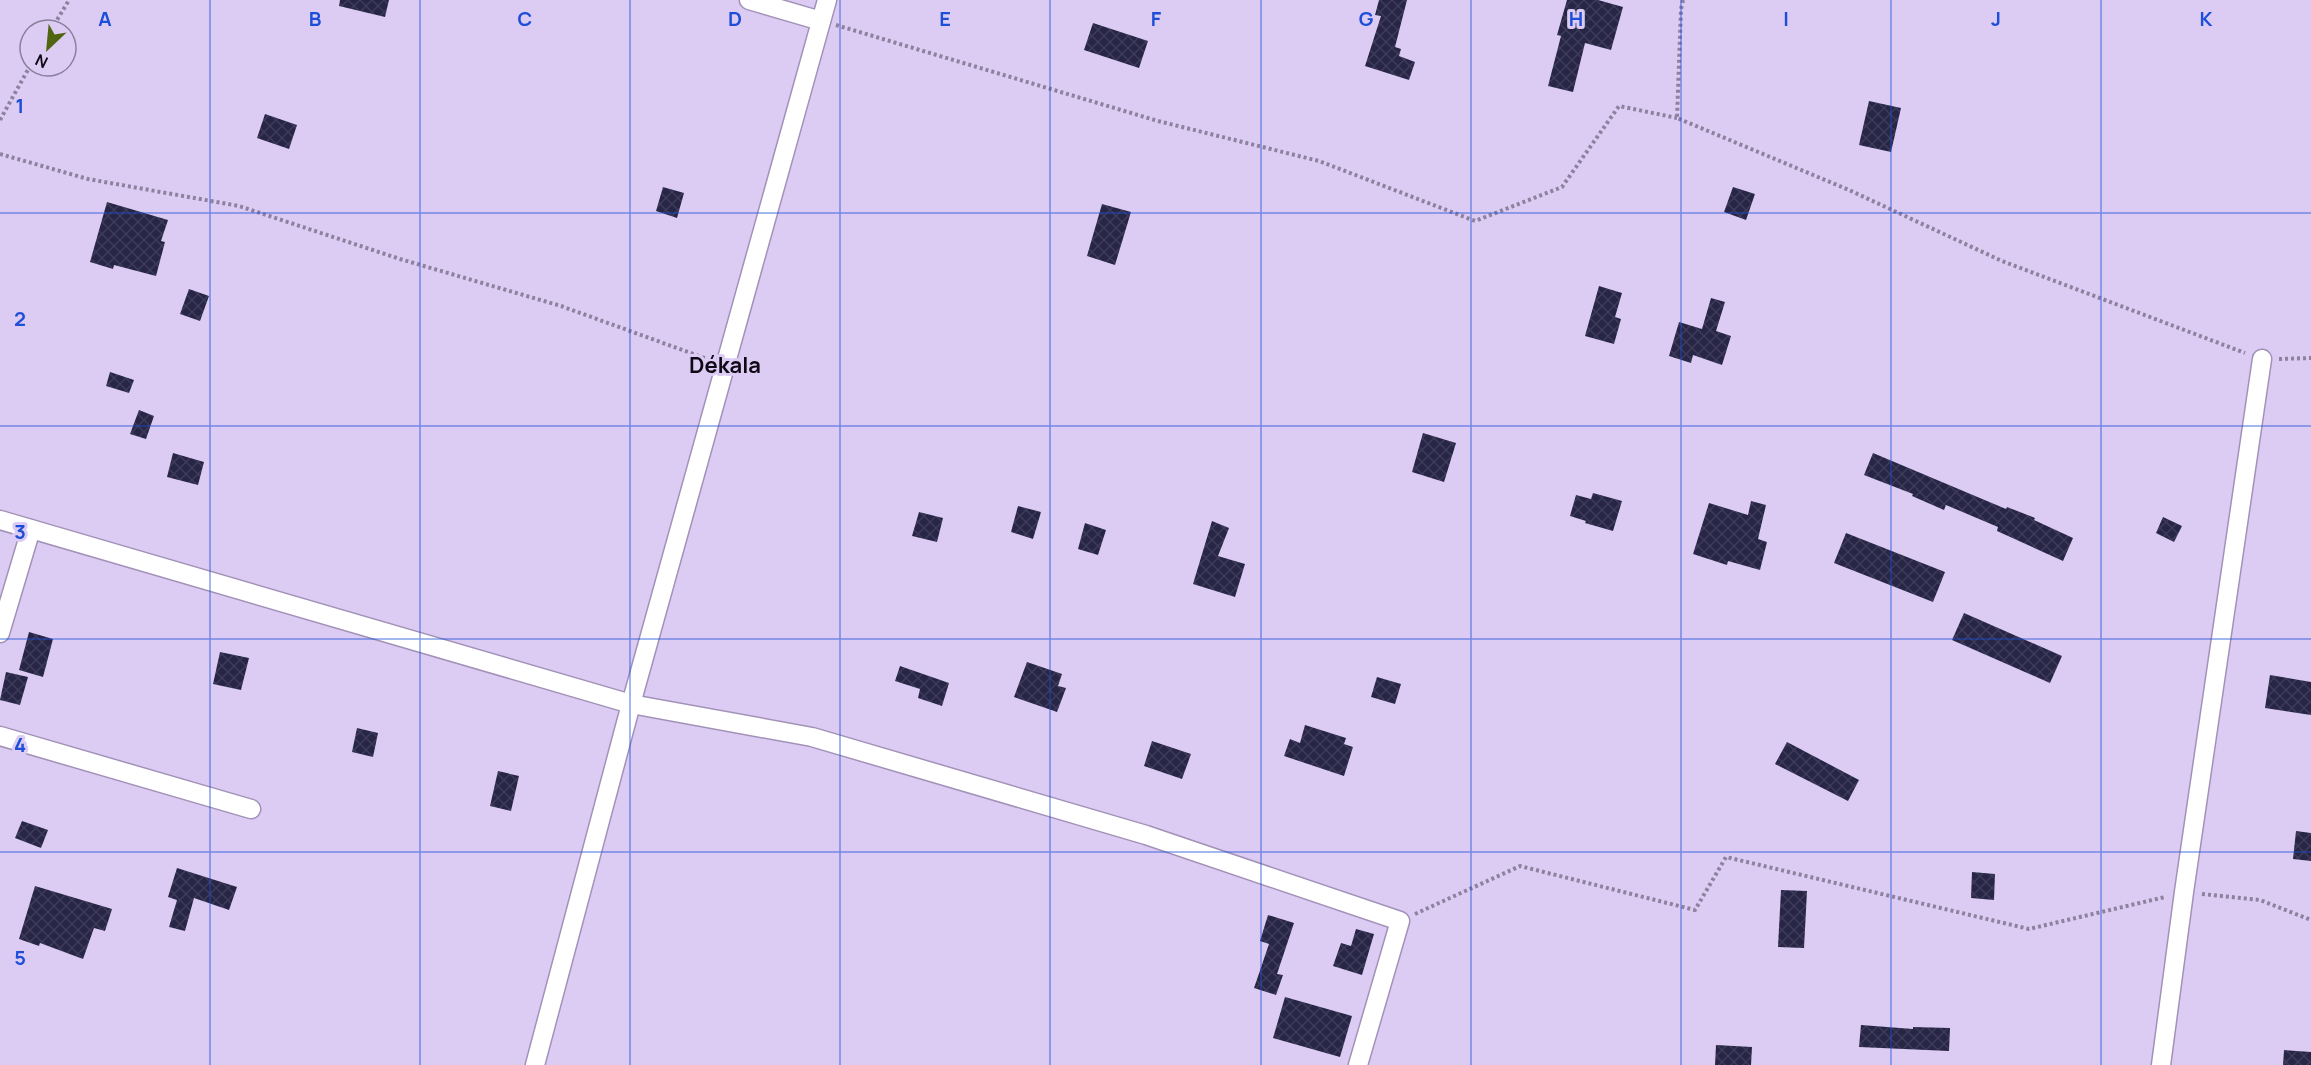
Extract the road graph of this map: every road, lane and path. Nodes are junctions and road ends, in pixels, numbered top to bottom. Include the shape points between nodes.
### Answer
1 (69, 0) edge
2 (749, 0) edge
3 (827, 0) edge
4 (1683, 0) edge
5 (58, 18) edge
6 (821, 21) junction
7 (23, 78) edge
8 (1677, 118) junction
9 (0, 120) edge
10 (0, 154) edge
11 (2311, 358) edge
12 (2262, 360) junction
13 (725, 365) junction
14 (0, 520) edge
15 (31, 529) junction
16 (0, 633) edge
17 (631, 704) junction
18 (0, 736) edge
19 (251, 809) dead end
20 (2184, 892) junction
21 (2311, 920) edge
22 (1400, 921) junction
23 (535, 1065) edge
24 (1358, 1065) edge
25 (2161, 1065) edge

1 - 5 path
2 - 6 street
3 - 6 street
4 - 8 path
6 - 8 path via 1158,121 1319,161 1475,221 1562,187 1619,106
6 - 13 street
7 - 9 path
8 - 12 path via 1849,190 2002,261
10 - 13 path via 88,179 239,207 561,306
11 - 12 path
12 - 20 street
13 - 17 street
14 - 15 street
15 - 16 street
15 - 17 street
17 - 22 street via 812,737 1146,835
17 - 23 street
18 - 19 street
20 - 21 path via 2260,900
20 - 22 path via 2029,929 1726,857 1695,910 1520,866
20 - 25 street
22 - 24 street

